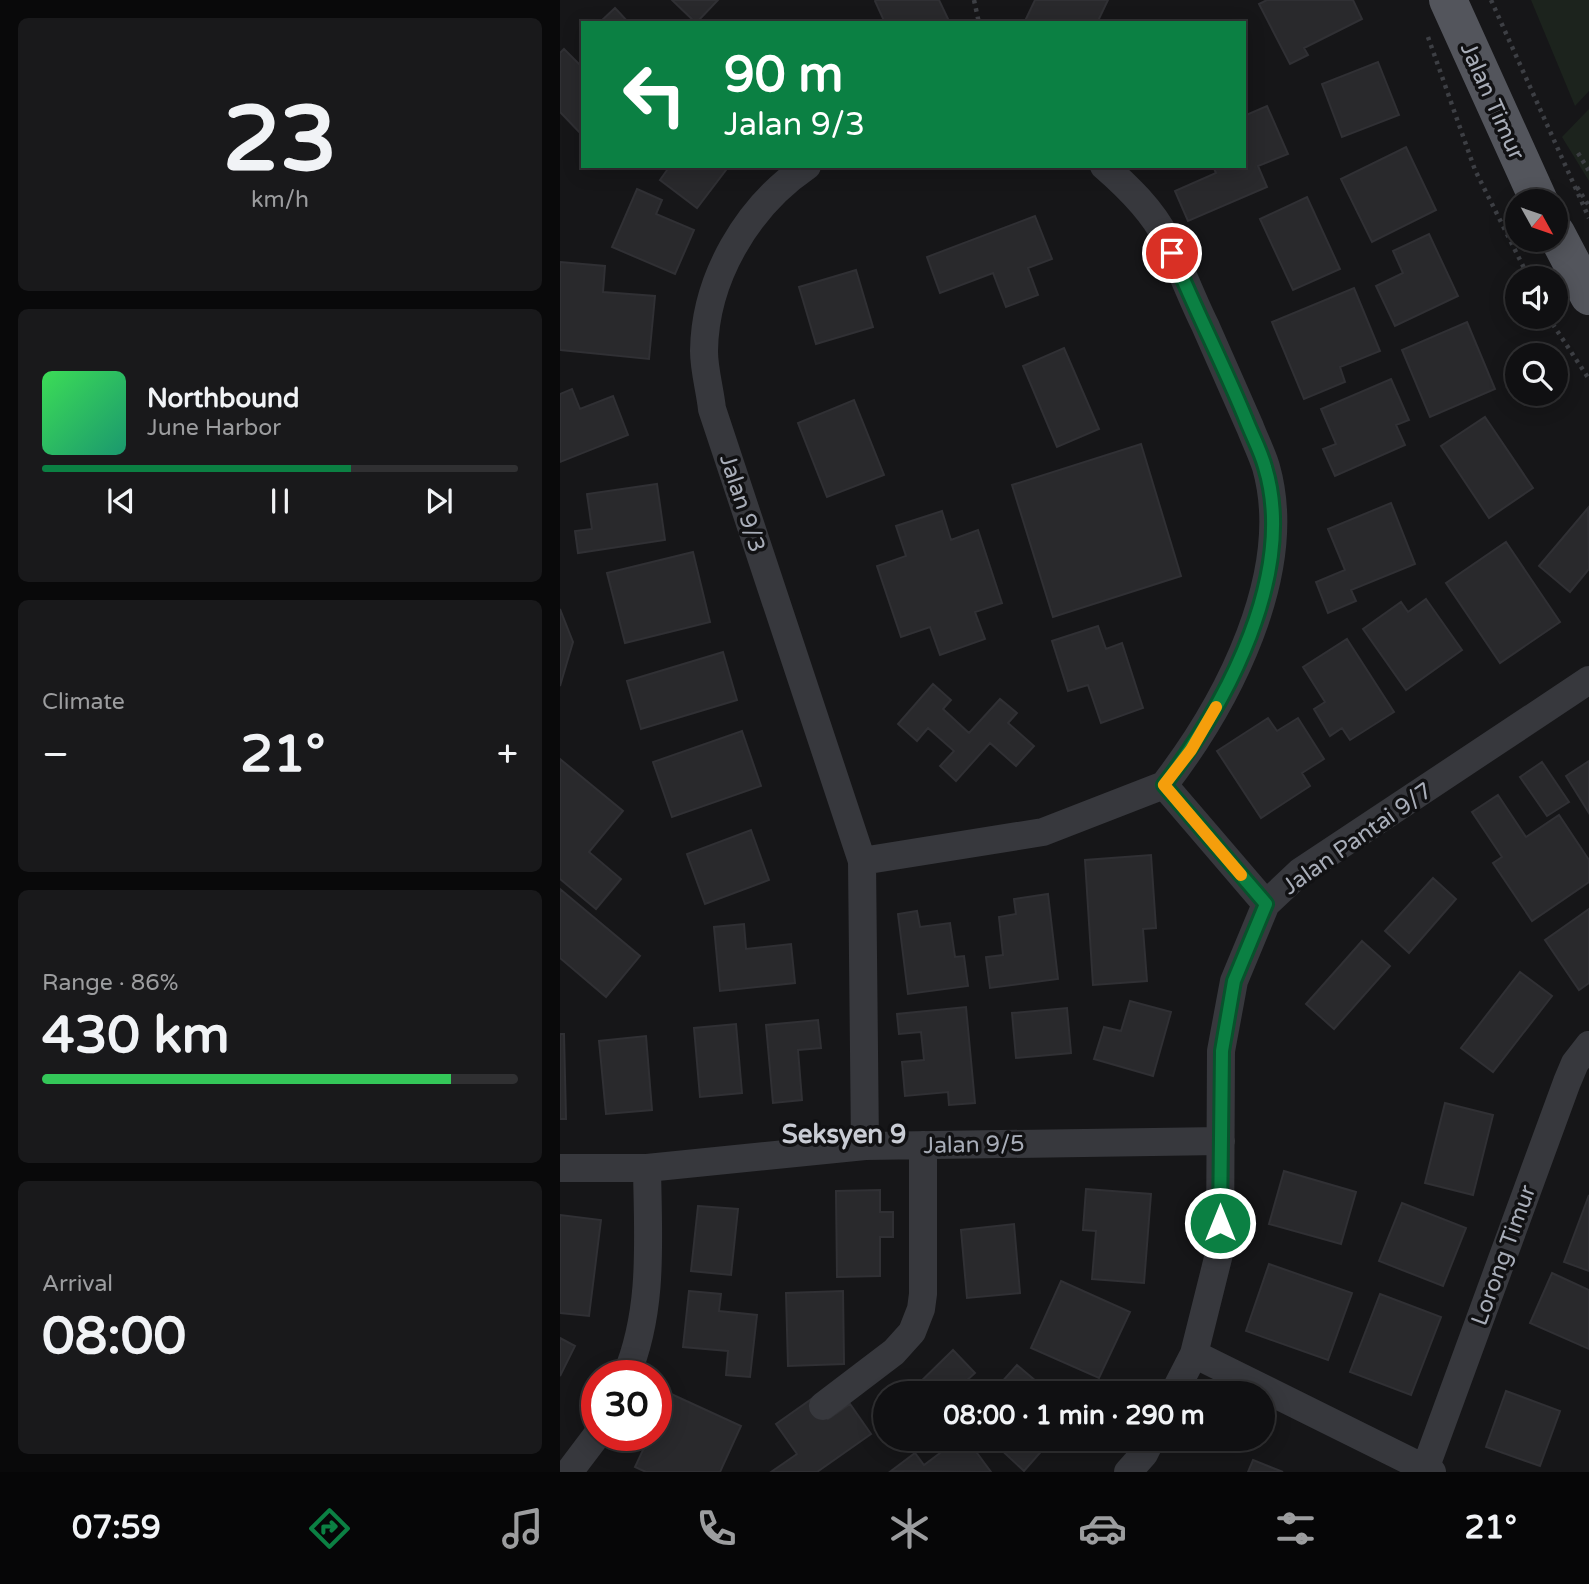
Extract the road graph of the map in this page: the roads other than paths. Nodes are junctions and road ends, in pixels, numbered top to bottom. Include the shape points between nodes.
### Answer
1 (1448, 0) edge
2 (804, 168) edge
3 (1106, 168) edge
4 (1534, 189) edge
5 (1566, 252) edge
6 (1589, 296) edge
7 (1589, 680) edge
8 (1164, 785) junction
9 (862, 861) junction
10 (1266, 904) junction
11 (1589, 1045) edge
12 (1221, 1142) junction
13 (923, 1145) junction
14 (865, 1146) junction
15 (560, 1168) edge
16 (647, 1168) junction
17 (1194, 1354) junction
18 (633, 1360) edge
19 (1180, 1381) edge
20 (823, 1406) dead end
21 (585, 1451) edge
22 (1146, 1451) edge
23 (1428, 1470) edge
24 (569, 1472) edge
25 (1129, 1472) edge

1 - 4 main road, Jalan Timur
2 - 9 street, Jalan 9/3 via 744,229 720,270 708,311 704,353 712,409
3 - 8 street via 1146,207 1166,237 1236,393 1265,467 1272,502 1266,581 1252,631 1238,667 1191,750
5 - 6 main road
7 - 10 street, Jalan Pantai 9/7 via 1300,872
8 - 9 street via 1043,832
8 - 10 street
9 - 14 street, Jalan 9/3
10 - 12 street, Jalan Pantai 9/7 via 1234,981 1222,1051
11 - 23 street, Lorong Timur via 1567,1082
12 - 13 street, Jalan 9/5
12 - 17 street, Jalan Pantai 9/7 via 1220,1250
13 - 14 street, Jalan 9/5
13 - 20 street via 923,1294 917,1321 894,1352
14 - 16 street, Jalan 9/5
15 - 16 street, Jalan 9/5
16 - 18 street via 649,1279
17 - 19 street, Jalan Pantai 9/7
17 - 23 street, Lorong Timur
21 - 24 street
22 - 25 street

